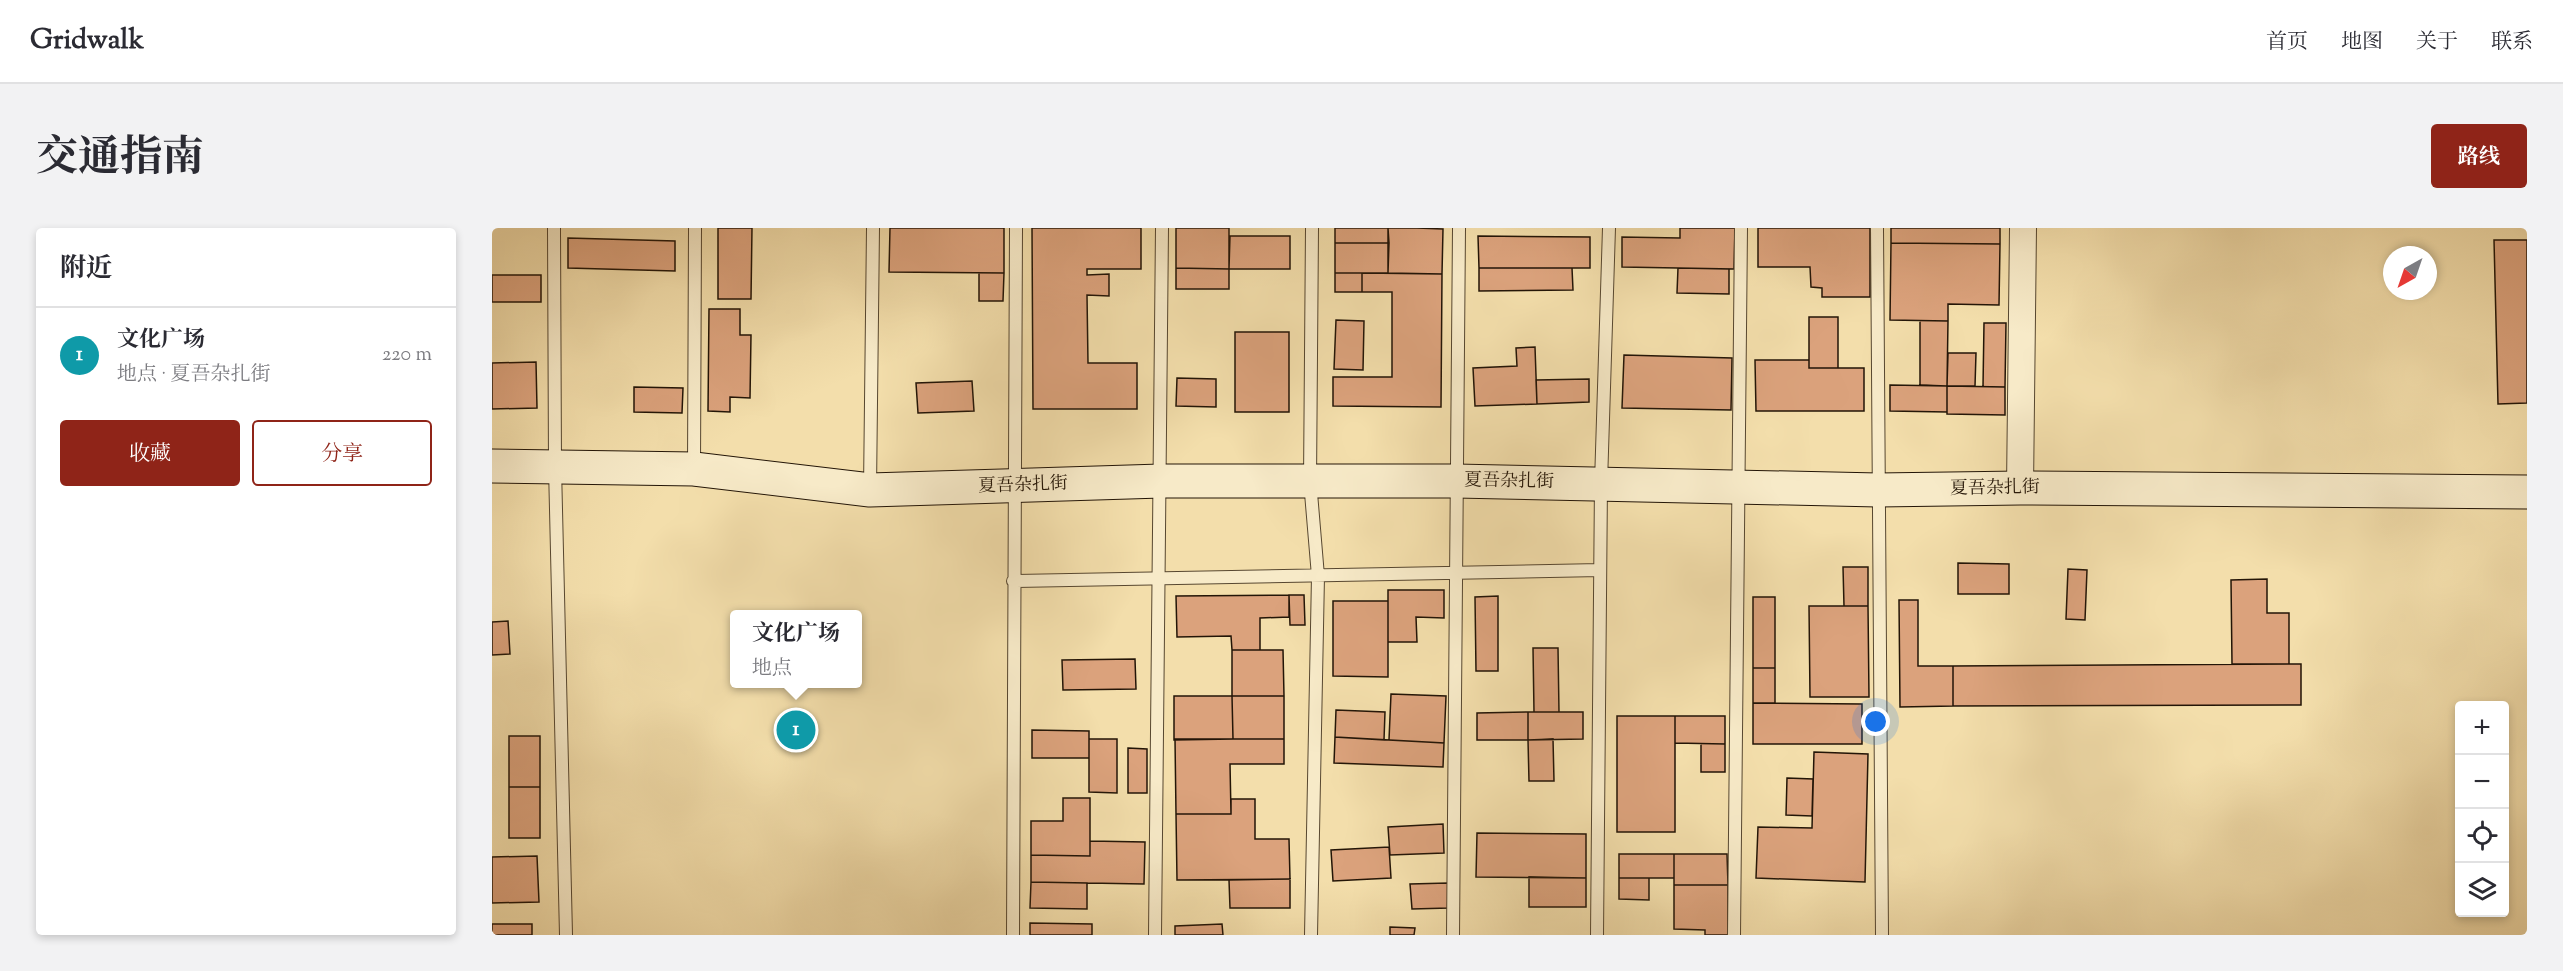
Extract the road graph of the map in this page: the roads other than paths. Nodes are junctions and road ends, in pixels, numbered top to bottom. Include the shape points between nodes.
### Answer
1 (554, 228) edge
2 (695, 228) edge
3 (873, 228) edge
4 (1016, 228) edge
5 (1162, 228) edge
6 (1312, 228) edge
7 (1459, 228) edge
8 (1609, 228) edge
9 (1741, 228) edge
10 (1877, 228) edge
11 (2023, 228) edge
12 (492, 466) edge
13 (555, 467) junction
14 (694, 469) junction
15 (1161, 480) junction
16 (1456, 480) junction
17 (1310, 481) junction
18 (1601, 483) junction
19 (1740, 486) junction
20 (1015, 487) junction
21 (2020, 488) junction
22 (870, 490) junction
23 (1878, 490) junction
24 (2527, 492) edge
25 (1600, 570) junction
26 (1457, 573) junction
27 (1318, 576) junction
28 (1160, 578) junction
29 (1013, 581) junction
30 (566, 935) edge
31 (1013, 935) edge
32 (1155, 935) edge
33 (1311, 935) edge
34 (1453, 935) edge
35 (1597, 935) edge
36 (1734, 935) edge
37 (1882, 935) edge

1 - 13 lane
2 - 14 lane
3 - 22 lane
4 - 20 lane
5 - 15 lane
6 - 17 lane
7 - 16 lane
8 - 18 lane
9 - 19 lane
10 - 23 lane
11 - 21 street
12 - 13 main road, 夏吾杂扎街
13 - 14 main road, 夏吾杂扎街
13 - 30 lane
14 - 22 main road, 夏吾杂扎街
15 - 17 main road, 夏吾杂扎街
15 - 20 main road, 夏吾杂扎街
15 - 28 lane
16 - 17 main road, 夏吾杂扎街
16 - 18 main road, 夏吾杂扎街
16 - 26 lane
17 - 27 lane
18 - 19 main road, 夏吾杂扎街
18 - 25 lane
19 - 23 main road, 夏吾杂扎街
19 - 36 lane
20 - 22 main road, 夏吾杂扎街
20 - 29 lane
21 - 23 main road, 夏吾杂扎街
21 - 24 main road, 夏吾杂扎街
23 - 37 lane
25 - 26 lane
25 - 35 lane
26 - 27 lane
26 - 34 lane
27 - 28 lane
27 - 33 lane
28 - 29 lane
28 - 32 lane
29 - 31 lane

